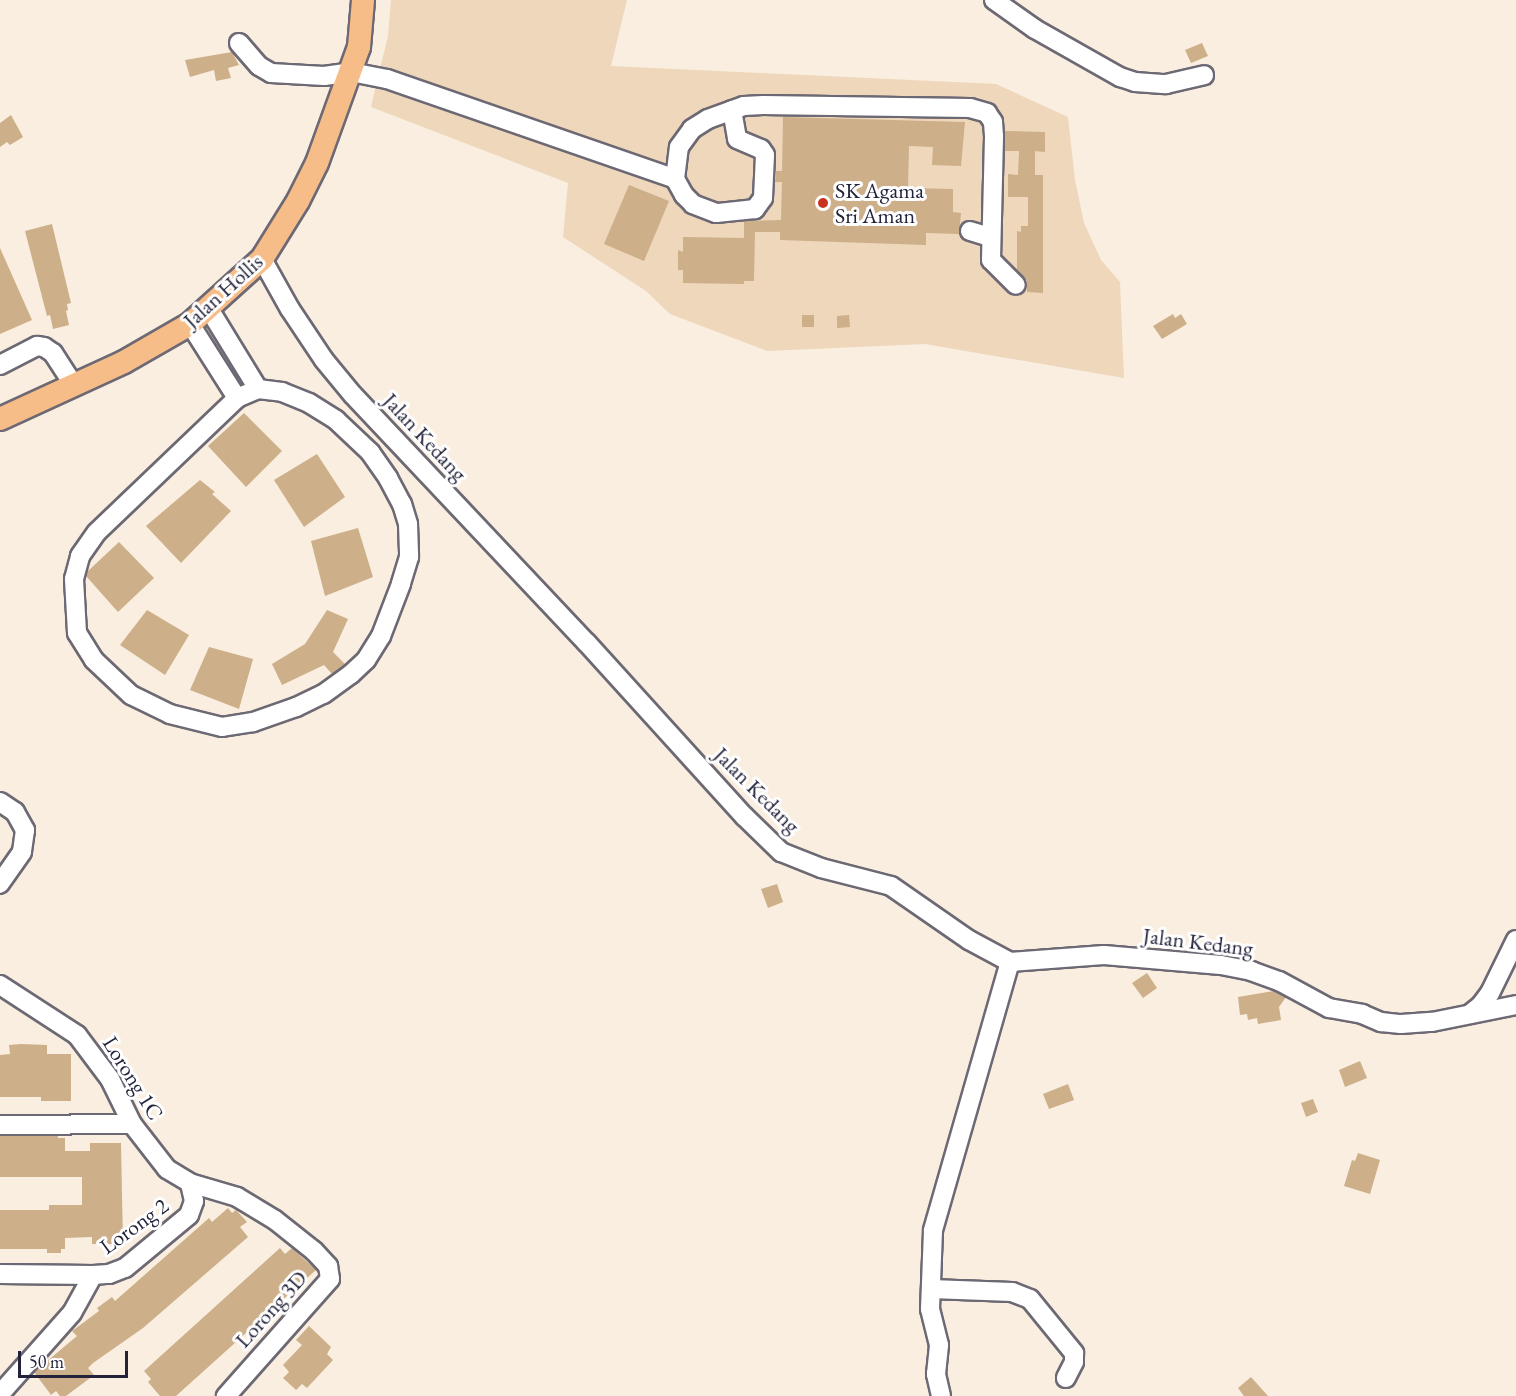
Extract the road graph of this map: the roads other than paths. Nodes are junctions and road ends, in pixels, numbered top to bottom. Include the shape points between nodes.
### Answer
1 (363, 0) edge
2 (993, 0) edge
3 (239, 43) dead end
4 (351, 72) junction
5 (1204, 75) dead end
6 (732, 110) junction
7 (675, 179) junction
8 (970, 226) dead end
9 (991, 231) junction
10 (262, 259) junction
11 (1016, 285) dead end
12 (209, 309) junction
13 (190, 324) junction
14 (0, 365) edge
15 (74, 384) junction
16 (258, 389) junction
17 (237, 398) junction
18 (0, 419) edge
19 (0, 802) edge
20 (0, 884) edge
21 (1516, 940) edge
22 (1010, 962) junction
23 (0, 985) edge
24 (1516, 1005) edge
25 (1469, 1015) junction
26 (132, 1124) junction
27 (0, 1125) edge
28 (190, 1183) junction
29 (0, 1274) edge
30 (93, 1275) junction
31 (931, 1289) junction
32 (1066, 1378) dead end
33 (0, 1394) edge
34 (225, 1396) edge
35 (941, 1396) edge

1 - 4 main road, Jalan Hollis via 359,48
2 - 5 street via 1119,77 1166,84
3 - 4 street via 258,66 271,73 324,76
4 - 7 street via 387,79
4 - 10 main road, Jalan Hollis via 317,163
6 - 7 street via 699,123 685,138 679,147
6 - 7 street via 737,139 761,149 765,155 762,204 748,212 716,213 693,204
6 - 9 street via 744,105 980,109 990,117 993,127
8 - 9 street
9 - 11 street via 993,265
10 - 12 main road, Jalan Hollis
10 - 22 street, Jalan Kedang via 290,309 347,388 781,852 821,868 891,886 969,940
12 - 13 main road, Jalan Hollis
12 - 16 street
13 - 15 main road, Jalan Hollis via 124,362
13 - 17 street
14 - 15 street via 37,346 44,347 53,353
15 - 18 main road, Jalan Hollis
16 - 17 street
16 - 17 street via 282,392 309,403 336,420 370,452 402,504 408,524 409,557 381,636 366,660 351,674 296,707 253,722 222,727 170,714 131,695 94,660 77,633 74,579 80,556 97,532
19 - 20 street via 15,812 25,830 22,852
21 - 25 street via 1490,993
22 - 25 street, Jalan Kedang via 1104,955 1221,965 1251,971 1329,1008 1381,1022 1432,1022
22 - 31 street via 936,1213
23 - 26 street, Lorong 1C via 77,1035 110,1079
24 - 25 street, Jalan Kedang
26 - 27 street
26 - 28 street, Lorong 1C via 167,1169
28 - 30 street, Lorong 2 via 194,1201 189,1215 125,1268
28 - 34 street, Lorong 3D via 237,1197 275,1220 314,1251 329,1272 330,1279
29 - 30 street, Lorong 2
30 - 33 street via 72,1312
31 - 32 street via 1012,1292 1030,1299 1074,1353
31 - 35 street

